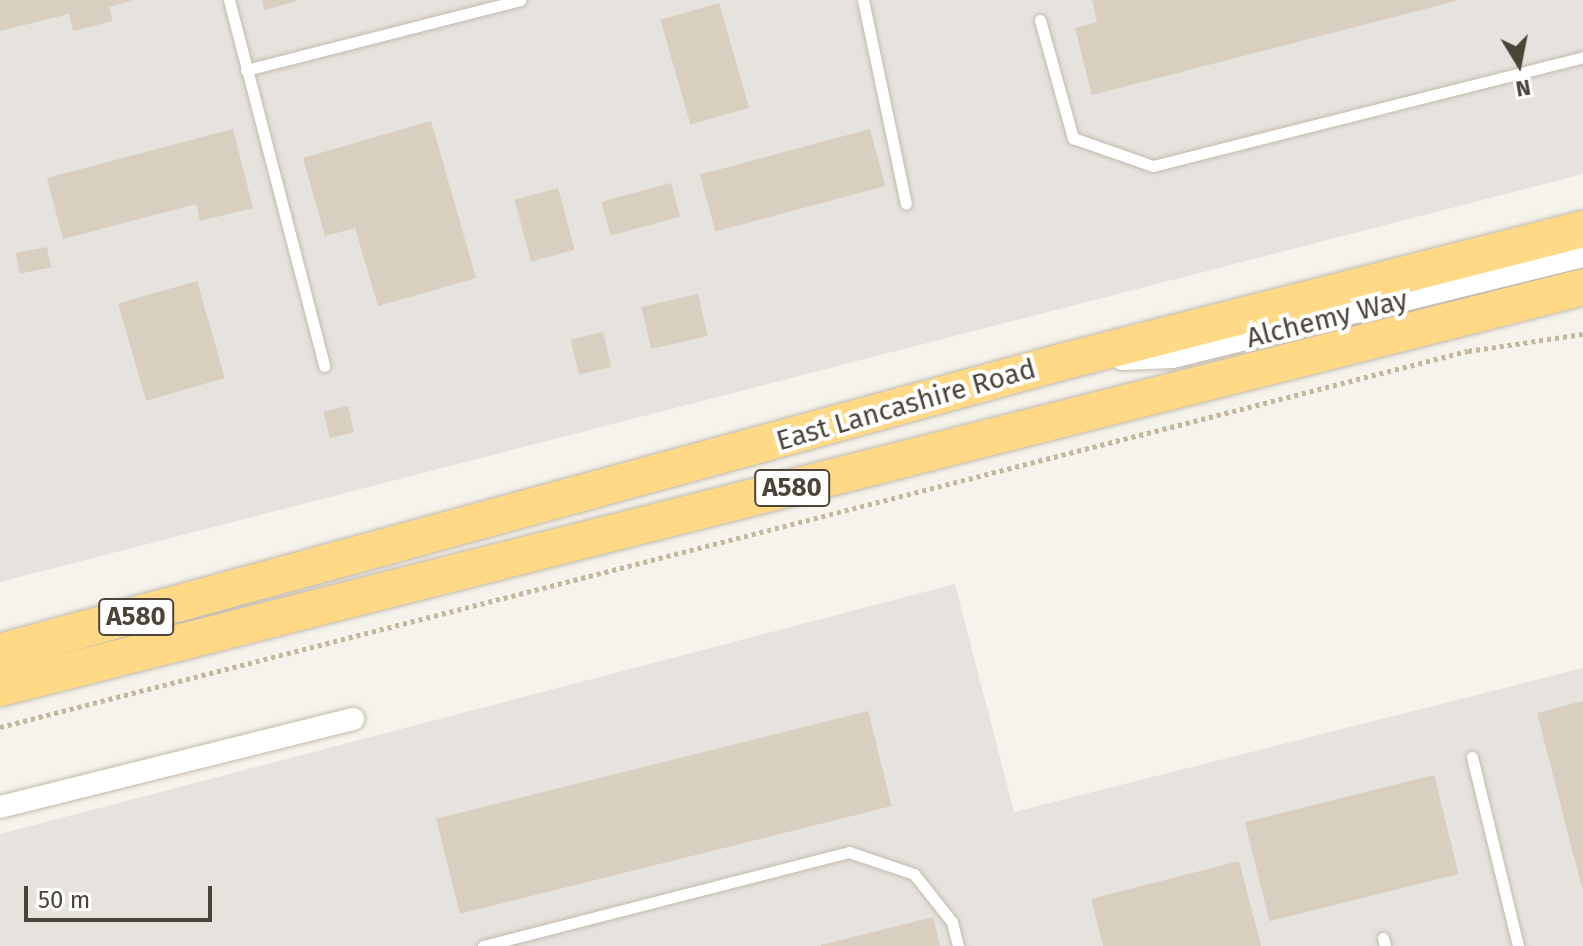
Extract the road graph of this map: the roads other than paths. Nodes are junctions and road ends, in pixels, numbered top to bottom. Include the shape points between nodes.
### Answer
1 (229, 0) edge
2 (520, 0) edge
3 (863, 0) edge
4 (1040, 20) dead end
5 (1583, 57) edge
6 (246, 70) junction
7 (906, 204) dead end
8 (1583, 229) edge
9 (1583, 256) edge
10 (1583, 287) edge
11 (1069, 360) junction
12 (324, 366) dead end
13 (0, 652) edge
14 (0, 688) edge
15 (353, 719) dead end
16 (1472, 757) dead end
17 (0, 807) edge
18 (483, 946) edge
19 (958, 946) edge
20 (1518, 946) edge

1 - 6 lane
2 - 6 lane
3 - 7 lane
4 - 5 lane via 1073,138 1153,166
6 - 12 lane
8 - 11 highway, East Lancashire Road / A580
9 - 11 street, Alchemy Way via 1172,357
10 - 14 highway, East Lancashire Road / A580
11 - 13 highway, East Lancashire Road / A580
15 - 17 street
16 - 20 lane
18 - 19 lane via 849,852 914,874 952,922

